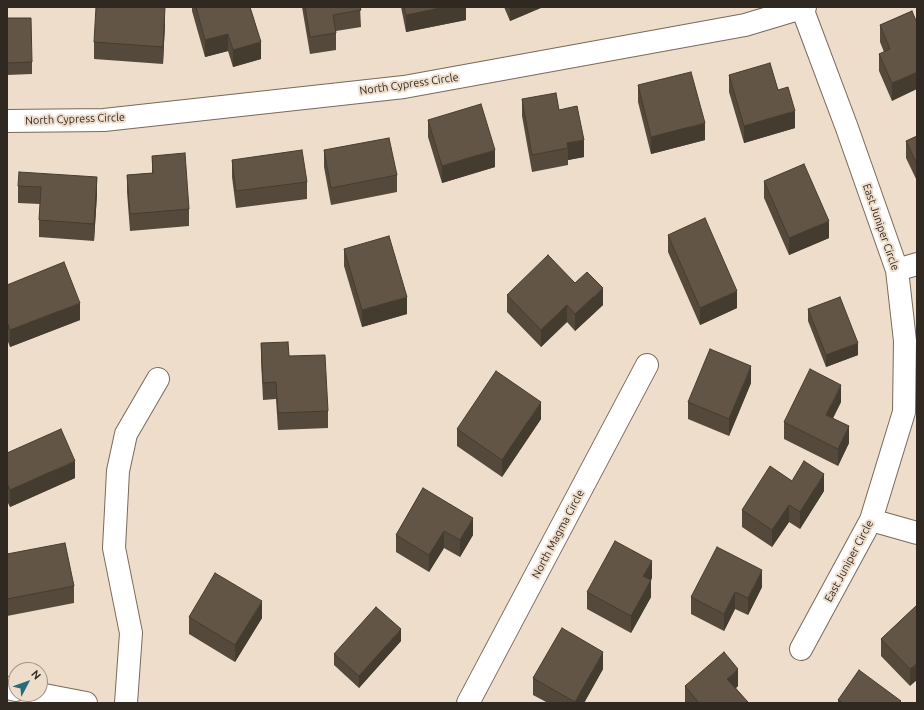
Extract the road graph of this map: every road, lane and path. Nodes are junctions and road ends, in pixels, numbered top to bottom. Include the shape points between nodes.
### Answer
1 (804, 8) edge
2 (7, 121) edge
3 (907, 267) edge
4 (647, 365) dead end
5 (158, 379) dead end
6 (872, 520) junction
7 (917, 533) edge
8 (801, 649) dead end
9 (48, 696) edge
10 (86, 703) edge
11 (126, 703) edge
12 (468, 703) edge

1 - 2 street, North Cypress Circle via 745,25 404,87 104,120
1 - 3 street, East Juniper Circle via 847,128
3 - 6 street, East Juniper Circle via 904,412
4 - 12 street, North Magma Circle
5 - 11 street via 126,434 118,471 114,548 131,633
6 - 7 street
6 - 8 street, East Juniper Circle
9 - 10 street

